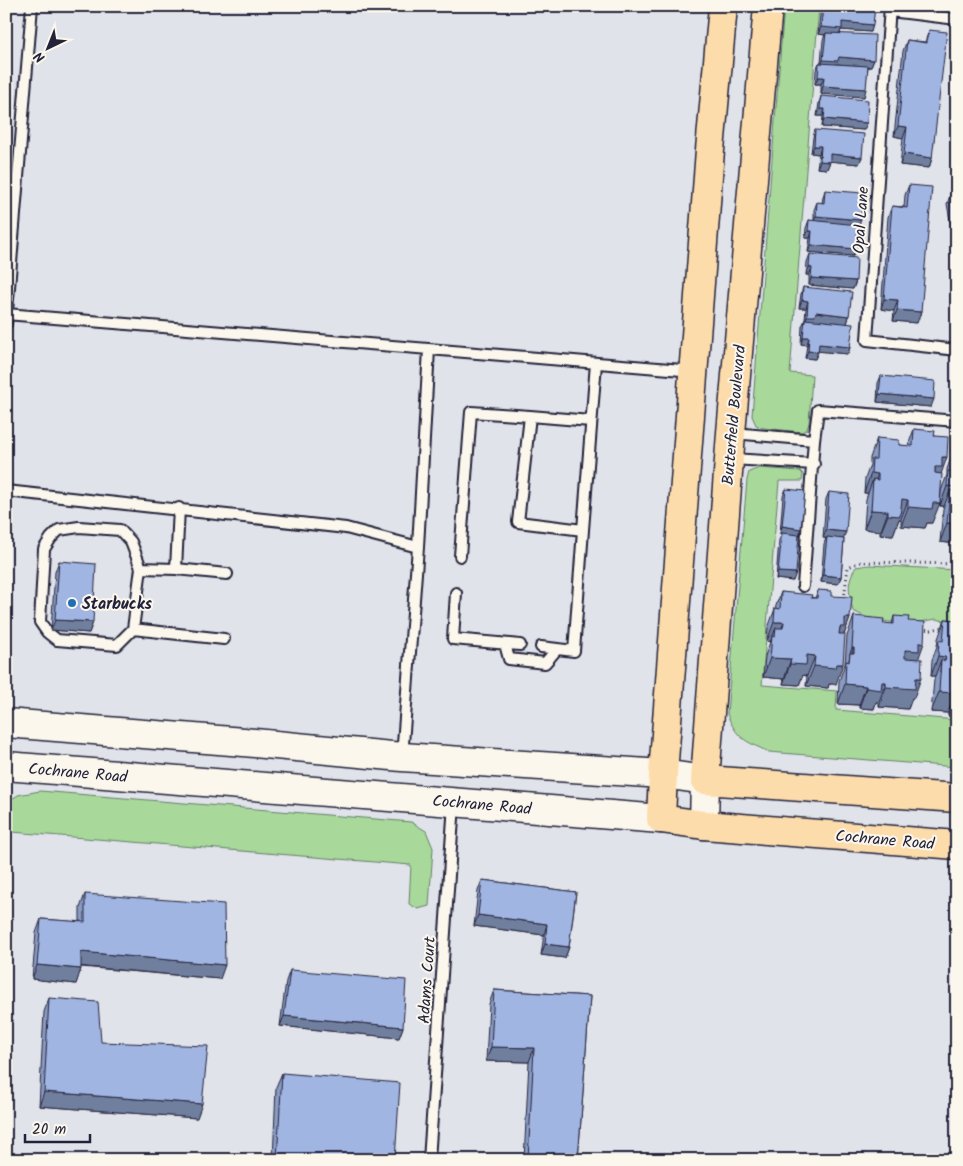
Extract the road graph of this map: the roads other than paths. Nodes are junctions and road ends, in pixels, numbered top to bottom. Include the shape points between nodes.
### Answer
1 (32, 6) edge
2 (723, 6) edge
3 (768, 6) edge
4 (890, 9) edge
5 (957, 19) edge
6 (7, 317) edge
7 (429, 349) junction
8 (957, 350) edge
9 (596, 363) junction
10 (694, 371) junction
11 (530, 416) junction
12 (591, 421) junction
13 (957, 421) edge
14 (814, 440) junction
15 (731, 446) junction
16 (814, 464) junction
17 (6, 490) edge
18 (179, 508) junction
19 (583, 530) junction
20 (418, 547) junction
21 (460, 556) dead end
22 (141, 568) junction
23 (176, 569) junction
24 (227, 574) dead end
25 (804, 586) dead end
26 (456, 593) dead end
27 (133, 629) junction
28 (224, 639) dead end
29 (505, 644) junction
30 (520, 645) dead end
31 (541, 647) dead end
32 (557, 648) junction
33 (6, 723) edge
34 (402, 757) junction
35 (6, 766) edge
36 (663, 774) junction
37 (704, 780) junction
38 (957, 798) edge
39 (454, 802) junction
40 (661, 819) junction
41 (704, 824) junction
42 (957, 845) edge
43 (429, 1160) edge

1 - 6 lane
2 - 10 main road
3 - 15 main road, Butterfield Boulevard
4 - 5 lane, Opal Lane
4 - 8 lane, Opal Lane via 867,340
6 - 7 lane
7 - 9 lane
7 - 20 lane
9 - 10 lane
9 - 12 lane
10 - 36 main road
11 - 12 lane
11 - 19 lane via 518,522
11 - 21 lane via 471,412
12 - 19 lane
13 - 14 lane via 818,410
14 - 15 lane
14 - 16 lane
15 - 16 lane
15 - 37 main road, Butterfield Boulevard
16 - 25 lane
17 - 18 lane
18 - 20 lane via 346,528
18 - 23 lane
19 - 32 lane via 574,651
20 - 34 lane
22 - 23 lane
22 - 27 lane
22 - 27 lane via 132,542 120,530 79,527 59,530 44,549 40,622 47,632 57,640 117,645
23 - 24 lane
26 - 29 lane via 454,639
27 - 28 lane
29 - 30 lane
29 - 32 lane via 509,659 545,663
31 - 32 lane
33 - 34 main road
34 - 36 main road
35 - 39 main road, Cochrane Road
36 - 37 main road
36 - 40 main road
37 - 38 main road
37 - 41 main road, Butterfield Boulevard
39 - 40 main road, Cochrane Road
39 - 43 lane, Adams Court
40 - 41 main road, Cochrane Road
41 - 42 main road, Cochrane Road

